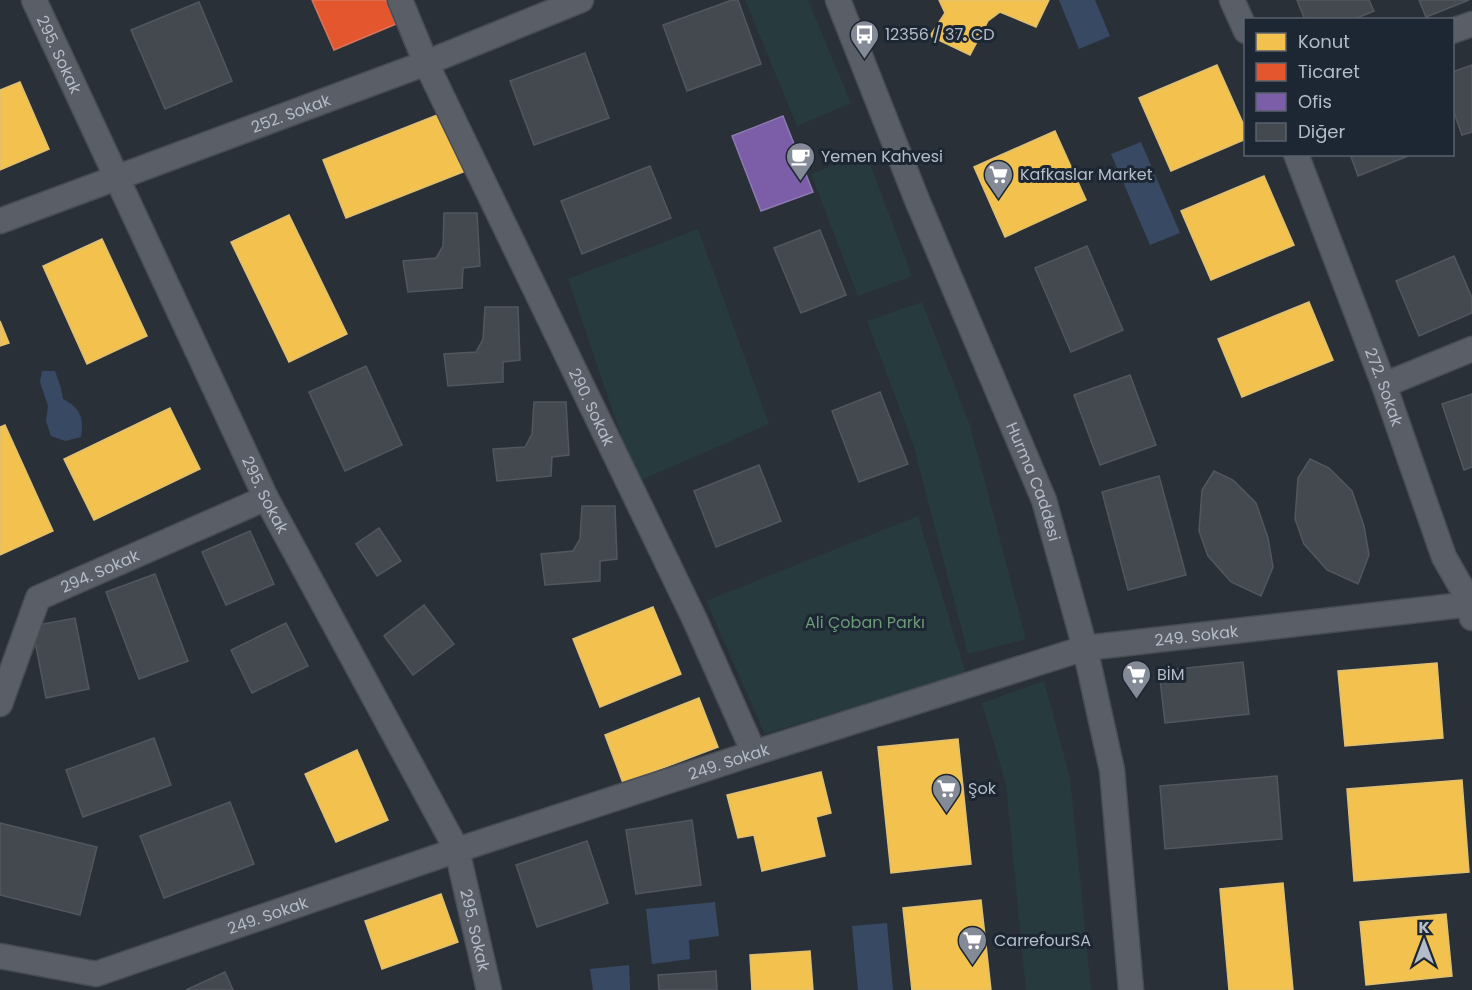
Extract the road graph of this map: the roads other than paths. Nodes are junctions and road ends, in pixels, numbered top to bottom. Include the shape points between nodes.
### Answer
1 (33, 0) edge
2 (400, 0) edge
3 (581, 0) edge
4 (838, 0) edge
5 (1232, 0) edge
6 (1472, 24) edge
7 (1244, 29) edge
8 (1454, 30) edge
9 (426, 63) junction
10 (1297, 156) edge
11 (115, 178) junction
12 (0, 221) edge
13 (1472, 349) edge
14 (1384, 385) junction
15 (266, 498) junction
16 (1472, 609) edge
17 (1085, 648) junction
18 (0, 704) edge
19 (754, 753) junction
20 (457, 850) junction
21 (0, 956) edge
22 (99, 982) edge
23 (489, 990) edge
24 (1131, 990) edge

1 - 11 street, 295. Sokak
2 - 9 street, 290. Sokak
3 - 9 street, 252. Sokak
4 - 17 street, Hurma Caddesi via 917,200 1044,500
5 - 7 street
6 - 8 street
9 - 11 street, 252. Sokak
9 - 19 street, 290. Sokak
10 - 14 street, 272. Sokak
11 - 12 street, 252. Sokak
11 - 15 street, 295. Sokak
13 - 14 street
14 - 16 street, 272. Sokak via 1444,557
15 - 18 street, 294. Sokak via 38,598
15 - 20 street, 295. Sokak
16 - 17 street, 249. Sokak
17 - 19 street, 249. Sokak
17 - 24 street, Hurma Caddesi via 1112,770
19 - 20 street, 249. Sokak
20 - 22 street, 249. Sokak
20 - 23 street, 295. Sokak
21 - 22 street, 249. Sokak

